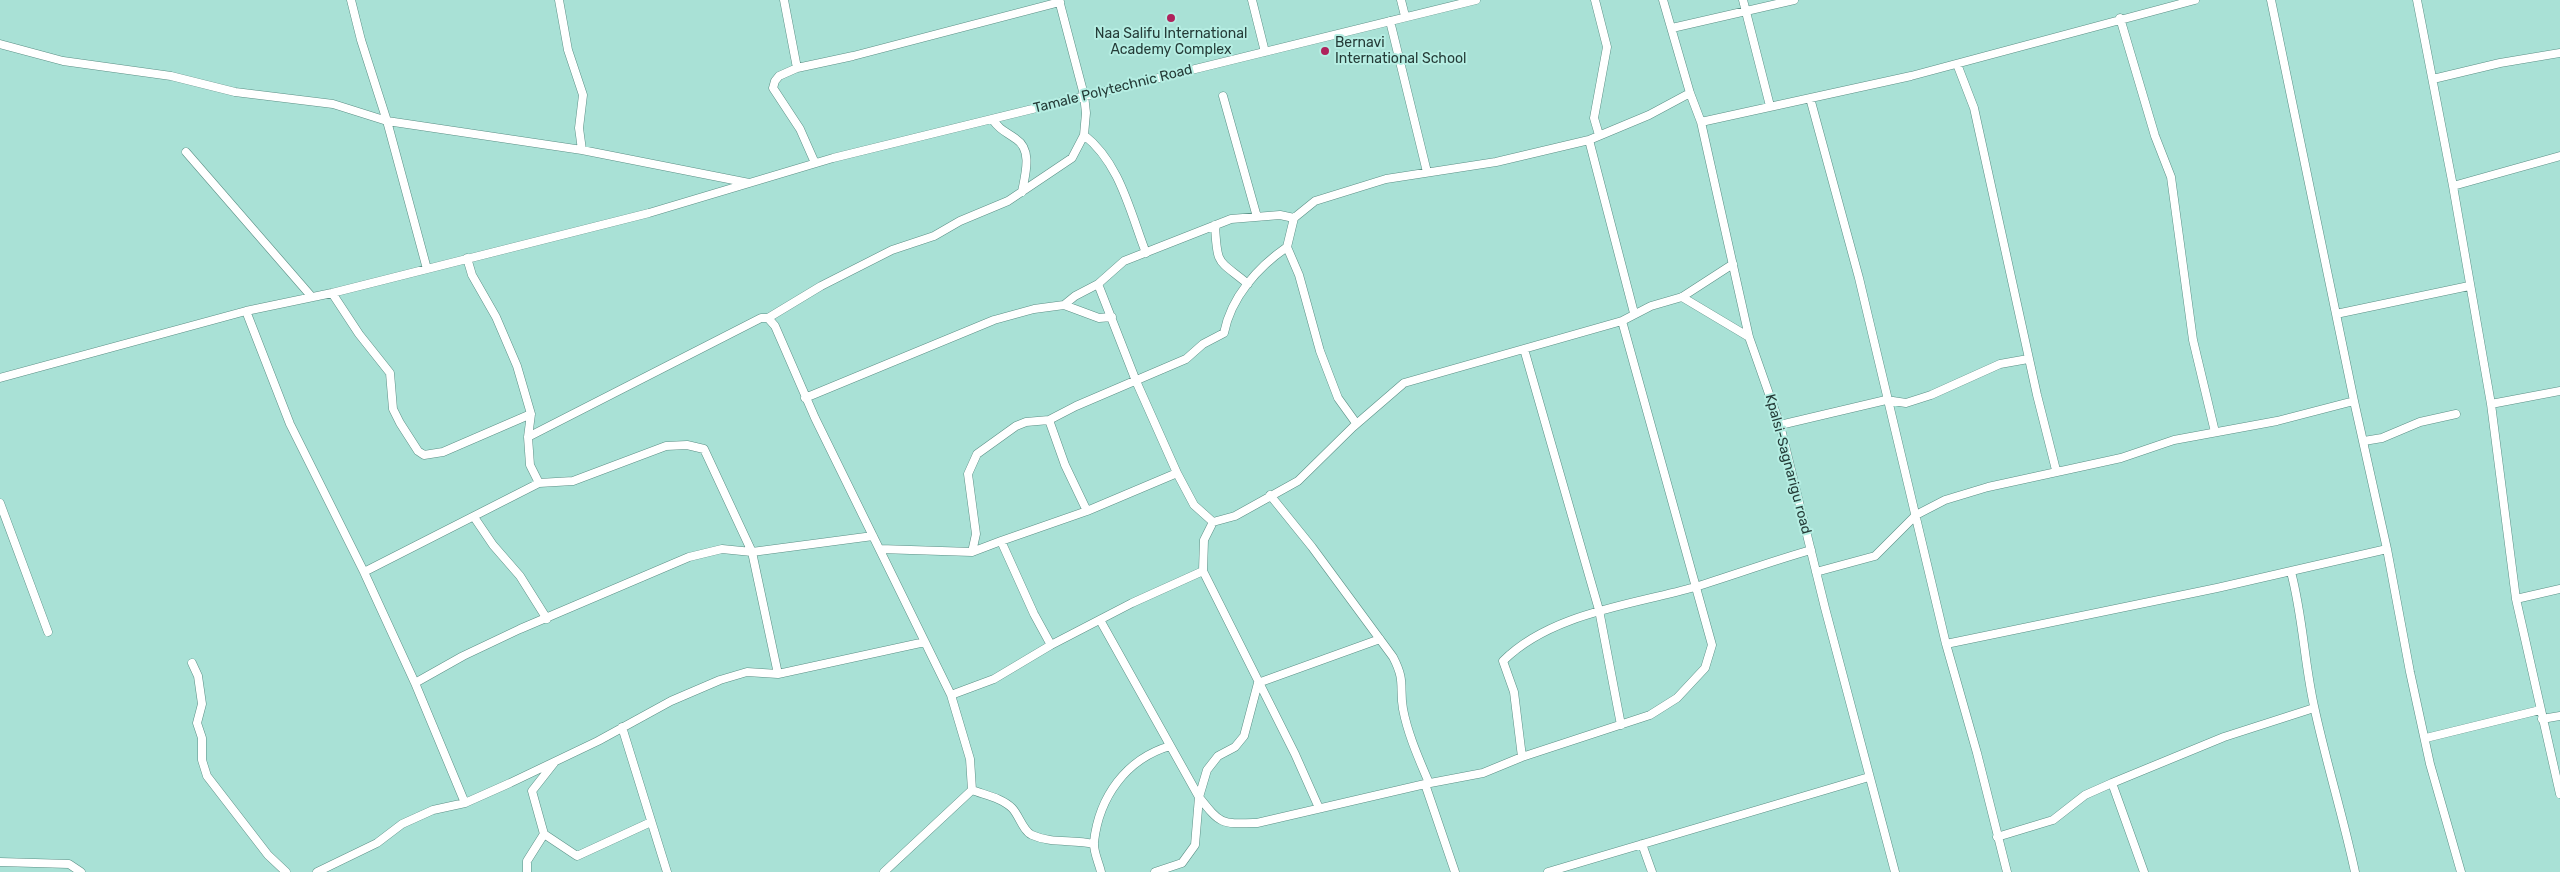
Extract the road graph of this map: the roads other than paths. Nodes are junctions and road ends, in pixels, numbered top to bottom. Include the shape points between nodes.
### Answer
1 (351, 0) edge
2 (559, 0) edge
3 (784, 0) edge
4 (1252, 0) edge
5 (1401, 0) edge
6 (1476, 0) edge
7 (1595, 0) edge
8 (1663, 0) edge
9 (1743, 0) edge
10 (1794, 0) edge
11 (2195, 0) edge
12 (2271, 0) edge
13 (2417, 0) edge
14 (1059, 1) edge
15 (1745, 12) junction
16 (1405, 16) junction
17 (2120, 18) junction
18 (1390, 22) junction
19 (1672, 28) junction
20 (0, 44) edge
21 (1265, 52) junction
22 (2560, 53) edge
23 (1957, 64) junction
24 (797, 68) junction
25 (2433, 79) junction
26 (1690, 93) junction
27 (1084, 95) junction
28 (1223, 96) dead end
29 (1810, 98) junction
30 (1770, 106) junction
31 (992, 119) junction
32 (387, 121) junction
33 (1702, 122) junction
34 (1084, 135) junction
35 (1599, 135) junction
36 (1589, 140) junction
37 (582, 150) junction
38 (186, 152) dead end
39 (2560, 156) edge
40 (815, 163) junction
41 (1427, 172) junction
42 (752, 184) junction
43 (2453, 186) junction
44 (1022, 192) junction
45 (1257, 217) junction
46 (1294, 218) junction
47 (1215, 225) junction
48 (1287, 247) junction
49 (1146, 253) junction
50 (467, 258) junction
51 (1733, 264) junction
52 (427, 269) junction
53 (1098, 284) junction
54 (1248, 284) junction
55 (2469, 286) junction
56 (332, 293) junction
57 (311, 296) junction
58 (1682, 297) junction
59 (1064, 305) junction
60 (246, 311) junction
61 (1634, 313) junction
62 (2336, 314) junction
63 (1112, 317) junction
64 (768, 318) junction
65 (1622, 321) junction
66 (1749, 337) junction
67 (1524, 348) junction
68 (2028, 359) junction
69 (0, 378) edge
70 (1136, 381) junction
71 (2560, 392) edge
72 (805, 398) junction
73 (1886, 400) junction
74 (2354, 401) junction
75 (2491, 404) junction
76 (531, 414) junction
77 (2456, 414) dead end
78 (1049, 420) junction
79 (1356, 423) junction
80 (1780, 425) junction
81 (2215, 432) junction
82 (528, 437) junction
83 (2364, 441) junction
84 (2056, 470) junction
85 (1177, 473) junction
86 (539, 483) junction
87 (1270, 495) junction
88 (0, 503) edge
89 (1087, 511) junction
90 (1916, 515) junction
91 (474, 517) junction
92 (1213, 522) junction
93 (873, 536) junction
94 (1001, 541) junction
95 (880, 549) junction
96 (2388, 549) junction
97 (1811, 550) junction
98 (752, 552) junction
99 (972, 552) junction
100 (1203, 571) junction
101 (364, 572) junction
102 (1816, 572) junction
103 (2291, 572) junction
104 (1694, 587) junction
105 (2560, 589) edge
106 (2516, 599) junction
107 (1599, 610) junction
108 (547, 619) junction
109 (1100, 620) junction
110 (48, 632) dead end
111 (1380, 639) junction
112 (925, 642) junction
113 (1946, 644) junction
114 (1051, 645) junction
115 (192, 663) dead end
116 (778, 674) junction
117 (415, 683) junction
118 (1258, 683) junction
119 (951, 696) junction
120 (2314, 708) junction
121 (2540, 710) junction
122 (2560, 716) edge
123 (2542, 719) junction
124 (1621, 725) junction
125 (622, 727) junction
126 (2426, 738) junction
127 (1170, 746) junction
128 (1522, 757) junction
129 (556, 760) junction
130 (1869, 776) junction
131 (1427, 783) junction
132 (2112, 783) junction
133 (972, 790) junction
134 (2560, 794) edge
135 (1199, 796) junction
136 (465, 803) junction
137 (1319, 808) junction
138 (651, 822) junction
139 (544, 834) junction
140 (1997, 837) junction
141 (1094, 844) junction
142 (1642, 844) junction
143 (0, 862) edge
144 (81, 872) edge
145 (286, 872) edge
146 (317, 872) edge
147 (527, 872) edge
148 (667, 872) edge
149 (884, 872) edge
150 (1101, 872) edge
151 (1155, 872) edge
152 (1456, 872) edge
153 (1548, 872) edge
154 (1652, 872) edge
155 (1895, 872) edge
156 (2007, 872) edge
157 (2144, 872) edge
158 (2355, 872) edge
159 (2461, 872) edge

1 - 32 street via 360,40
2 - 37 street via 568,50 582,95 579,128
3 - 24 street
4 - 21 street
5 - 16 street
6 - 16 street, Tamale Polytechnic Road
7 - 35 street via 1607,47 1594,118
8 - 19 street, Kpalsi-Sagnarigu road
9 - 15 street
10 - 15 street
11 - 17 street
12 - 62 street
13 - 25 street
14 - 24 street
14 - 27 street
15 - 19 street
15 - 30 street
16 - 18 street, Tamale Polytechnic Road
17 - 23 street
17 - 81 street via 2155,136 2171,177 2193,340
18 - 21 street, Tamale Polytechnic Road
18 - 41 street
19 - 26 street, Kpalsi-Sagnarigu road
20 - 32 street via 63,61 171,76 235,92 333,104
21 - 27 street, Tamale Polytechnic Road
22 - 25 street
23 - 29 street
23 - 68 street via 1974,108
24 - 40 street via 779,76 773,88 800,129
25 - 43 street
26 - 33 street, Kpalsi-Sagnarigu road
26 - 35 street
27 - 31 street, Tamale Polytechnic Road
27 - 34 street
28 - 45 street
29 - 30 street
29 - 73 street via 1859,278
30 - 33 street
31 - 40 street, Tamale Polytechnic Road
31 - 44 street via 1001,131 1023,145 1026,172
32 - 37 street
32 - 52 street
33 - 51 street, Kpalsi-Sagnarigu road
34 - 44 street via 1072,158
34 - 49 street via 1097,145 1113,167
35 - 36 street
36 - 41 street via 1496,162
36 - 61 street
37 - 42 street
38 - 57 street
39 - 43 street
40 - 42 street, Tamale Polytechnic Road
41 - 46 street via 1386,180 1315,201
42 - 50 street, Tamale Polytechnic Road
43 - 55 street
44 - 64 street via 934,236 892,250 821,286
45 - 46 street via 1280,215
45 - 47 street via 1231,219
46 - 48 street
47 - 49 street
47 - 54 street via 1216,254 1229,271
48 - 54 street via 1266,262
48 - 79 street via 1338,398
49 - 53 street via 1115,267
50 - 52 street, Tamale Polytechnic Road
50 - 76 street via 472,275 496,317 517,366
51 - 58 street
51 - 66 street, Kpalsi-Sagnarigu road
52 - 56 street, Tamale Polytechnic Road
53 - 59 street
53 - 63 street
54 - 70 street via 1236,300 1224,333 1203,344 1186,359
55 - 62 street
55 - 75 street
56 - 57 street, Tamale Polytechnic Road
56 - 76 street via 390,373 393,409 418,451 424,455 443,452
57 - 60 street, Tamale Polytechnic Road
58 - 61 street
58 - 66 street
59 - 63 street via 1099,318
59 - 72 street via 994,320
60 - 69 street, Tamale Polytechnic Road
60 - 101 street via 290,424
61 - 65 street
62 - 74 street
63 - 70 street
64 - 72 street via 775,326
64 - 82 street via 761,318
65 - 67 street
65 - 104 street
66 - 80 street, Kpalsi-Sagnarigu road
67 - 79 street via 1404,383
67 - 107 street
68 - 73 street via 2000,364 1906,403
68 - 84 street
70 - 78 street
70 - 85 street
71 - 75 street
72 - 93 street
73 - 80 street
73 - 90 street
74 - 81 street via 2277,421
74 - 83 street
75 - 106 street
76 - 82 street
77 - 83 street
78 - 89 street via 1065,465
78 - 99 street via 1016,426 977,454 968,474 976,534
79 - 87 street via 1298,481
80 - 97 street, Kpalsi-Sagnarigu road
81 - 84 street via 2146,448 2121,458
82 - 86 street via 530,466
83 - 96 street
84 - 90 street via 1945,500
85 - 89 street
85 - 92 street via 1194,505
86 - 91 street
86 - 98 street via 573,481 666,446 687,445 704,449
87 - 92 street via 1235,516
87 - 111 street
88 - 110 street
89 - 94 street
90 - 102 street via 1875,556
90 - 113 street
91 - 101 street
91 - 108 street via 520,576
92 - 100 street via 1204,540
93 - 95 street
93 - 98 street
94 - 99 street
94 - 114 street
95 - 99 street
95 - 112 street
96 - 103 street
96 - 126 street via 2410,672
97 - 102 street, Kpalsi-Sagnarigu road
97 - 104 street
98 - 108 street via 722,549 689,557
98 - 116 street
100 - 109 street
100 - 118 street
101 - 117 street
102 - 130 street, Kpalsi-Sagnarigu road
103 - 113 street
103 - 120 street via 2300,608 2304,661
104 - 107 street
104 - 124 street via 1712,645 1705,668 1677,698 1650,714
105 - 106 street
106 - 121 street
107 - 124 street
107 - 128 street via 1539,634 1517,646 1503,661 1514,692
108 - 117 street via 463,656
109 - 114 street
109 - 127 street
111 - 118 street
111 - 131 street via 1400,671 1402,707
112 - 116 street
112 - 119 street
113 - 140 street
114 - 119 street via 994,679
115 - 145 street via 198,676 202,704 197,723 207,776 268,855
116 - 125 street via 747,672 720,680 670,701
117 - 136 street
118 - 135 street via 1244,736 1235,747 1211,763
118 - 137 street
119 - 133 street via 970,759
120 - 132 street via 2224,737
120 - 158 street
121 - 123 street
121 - 126 street
122 - 123 street
123 - 134 street
124 - 128 street
125 - 129 street
125 - 138 street
126 - 159 street via 2430,764
127 - 135 street
127 - 141 street via 1150,752 1115,785 1103,804
128 - 131 street via 1483,773
129 - 136 street
129 - 139 street via 532,791
130 - 142 street
130 - 155 street, Kpalsi-Sagnarigu road
131 - 137 street
131 - 152 street
132 - 140 street via 2085,795 2053,820
132 - 157 street
133 - 141 street via 1011,807 1030,834 1050,841 1076,840
133 - 149 street
135 - 137 street via 1218,821 1232,824 1257,823
135 - 151 street via 1195,845 1182,863
136 - 146 street via 433,810 402,824 377,843
138 - 139 street via 577,856
138 - 148 street
139 - 147 street via 527,862
140 - 156 street
141 - 150 street
142 - 153 street
142 - 154 street
143 - 144 street via 69,864

